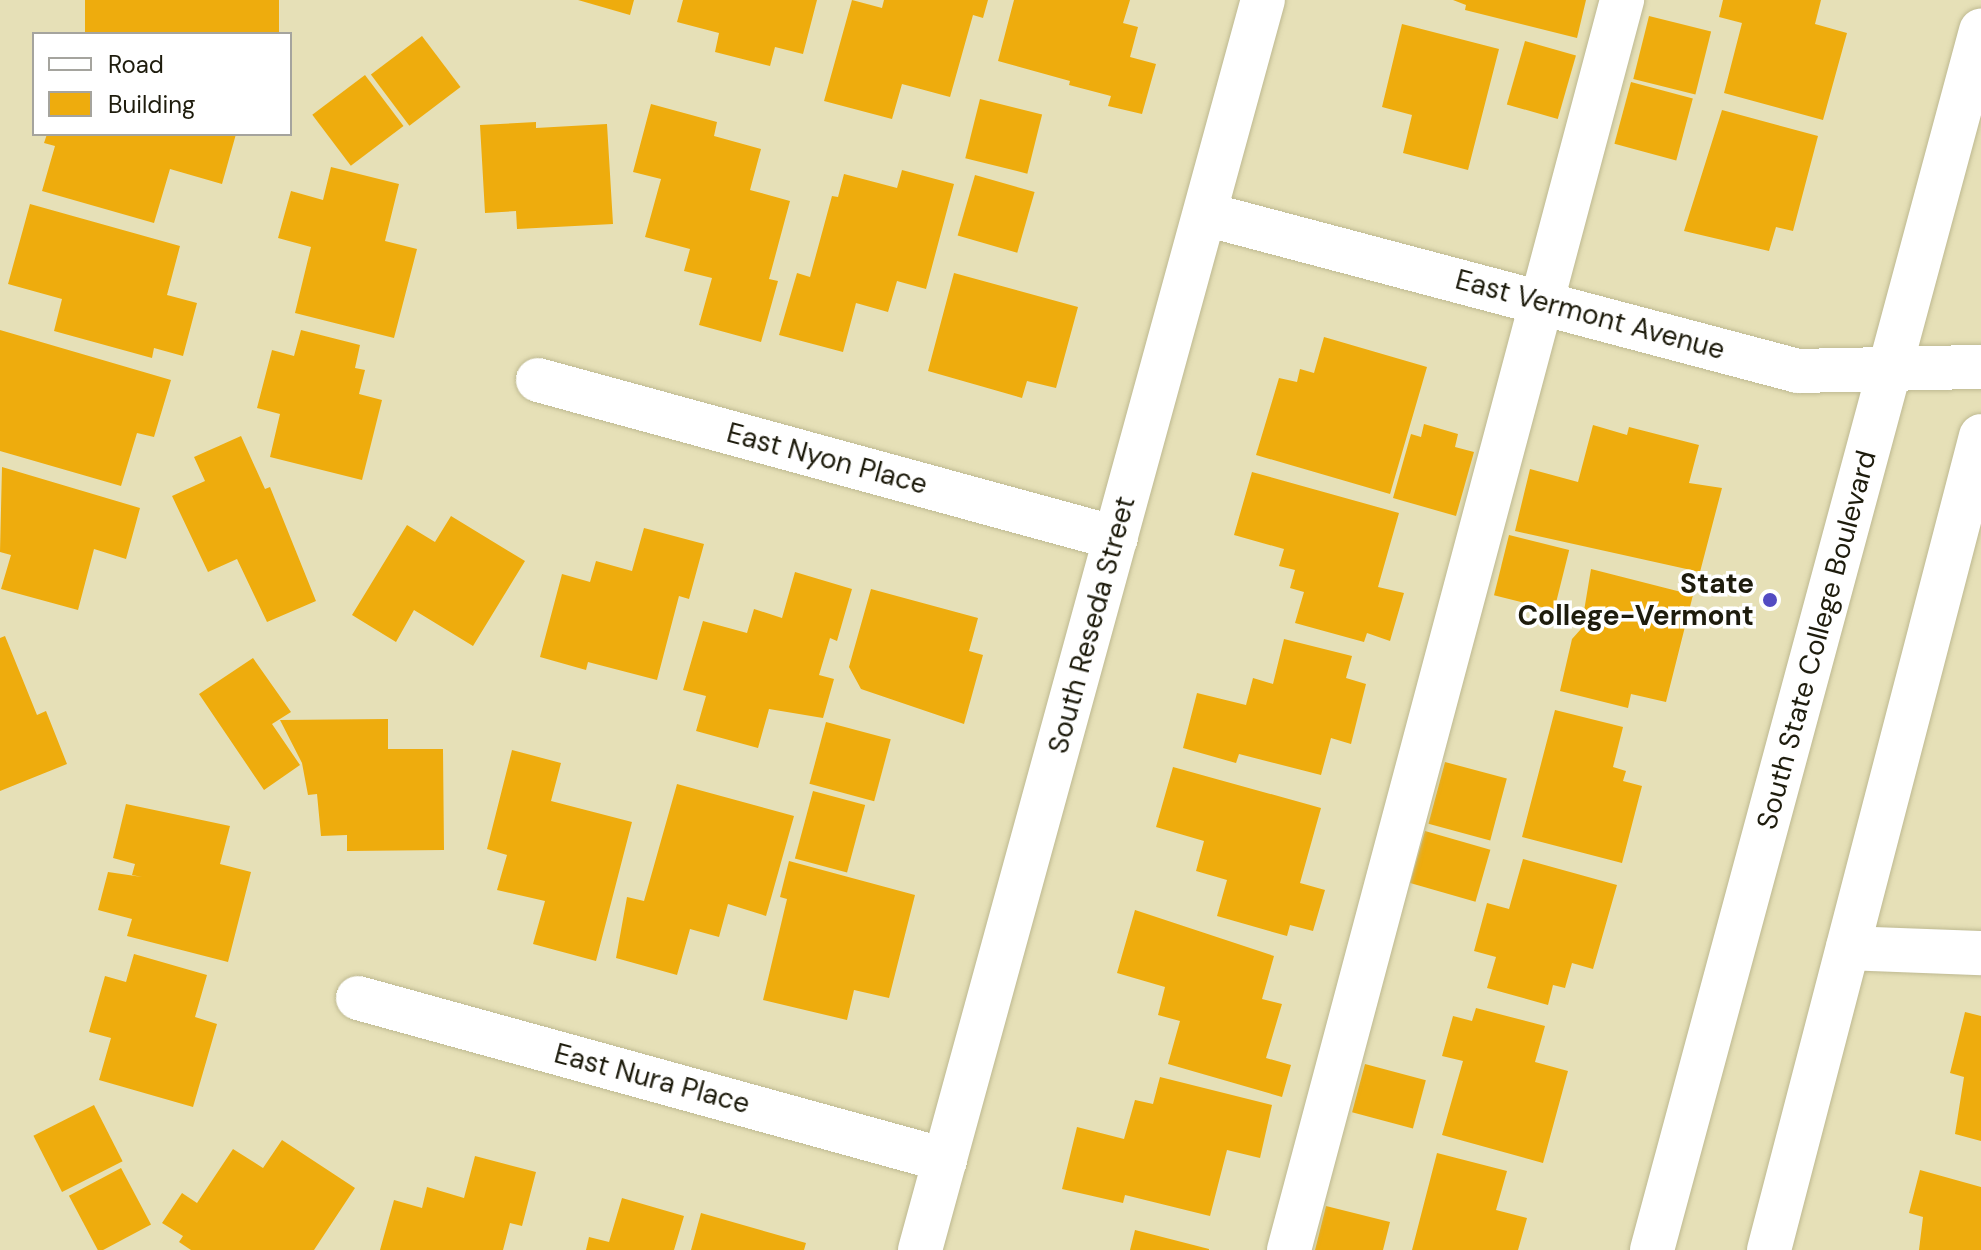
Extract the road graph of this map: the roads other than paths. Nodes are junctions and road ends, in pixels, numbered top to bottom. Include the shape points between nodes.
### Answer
1 (1263, 0) edge
2 (1622, 0) edge
3 (1981, 31) edge
4 (1205, 214) junction
5 (1545, 303) junction
6 (1981, 367) edge
7 (1892, 371) junction
8 (538, 380) dead end
9 (1981, 436) edge
10 (1116, 538) junction
11 (1848, 948) junction
12 (1981, 953) edge
13 (358, 998) dead end
14 (945, 1160) junction
15 (920, 1250) edge
16 (1289, 1250) edge
17 (1652, 1250) edge
18 (1769, 1250) edge

1 - 4 street, South Reseda Street
2 - 5 street
3 - 7 street, South State College Boulevard
4 - 5 street, East Vermont Avenue
4 - 10 street, South Reseda Street
5 - 7 street, East Vermont Avenue via 1798,371
5 - 16 street
6 - 7 street, East Vermont Avenue
7 - 17 street, South State College Boulevard
8 - 10 street, East Nyon Place
9 - 11 street
10 - 14 street, South Reseda Street
11 - 12 street
11 - 18 street
13 - 14 street, East Nura Place
14 - 15 street, South Reseda Street

